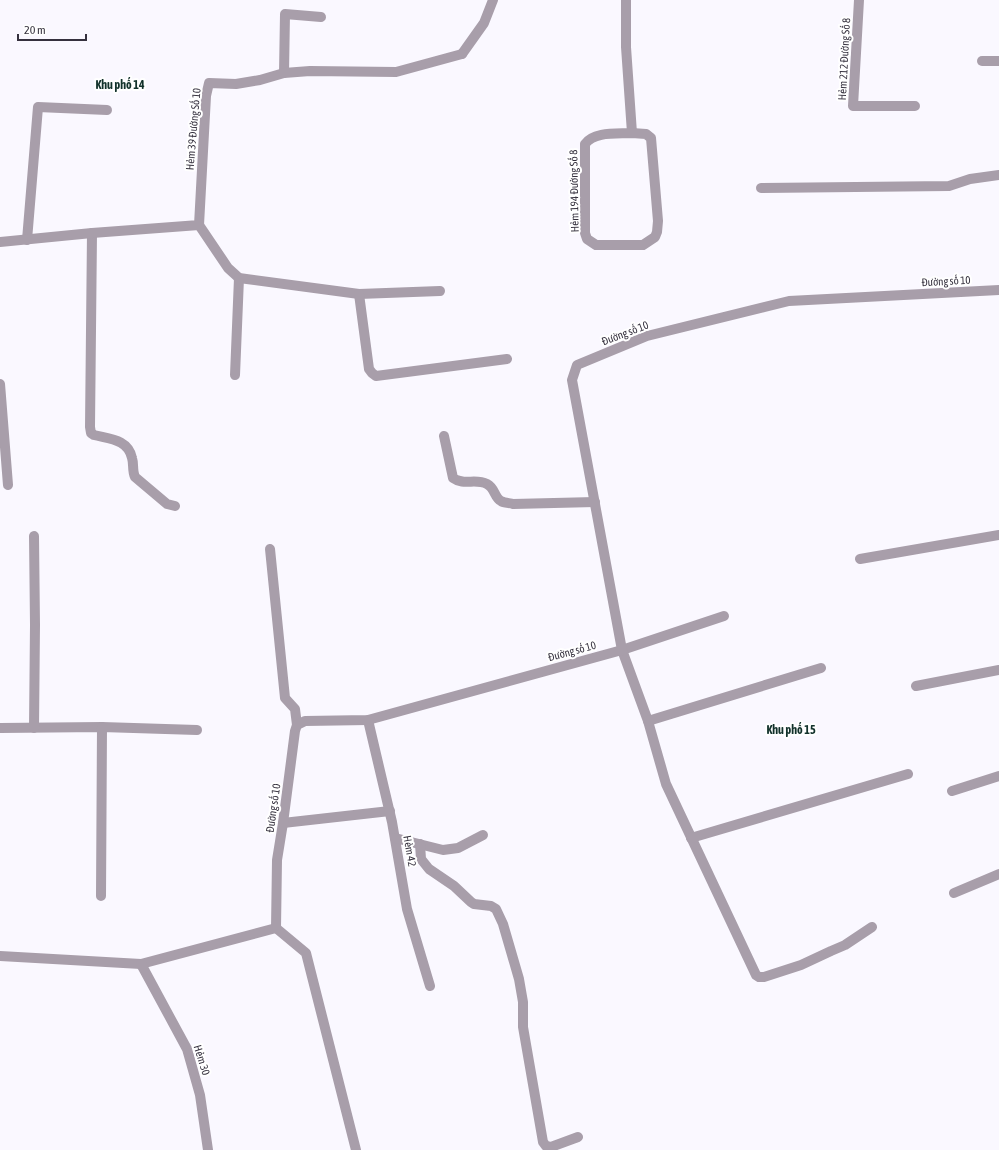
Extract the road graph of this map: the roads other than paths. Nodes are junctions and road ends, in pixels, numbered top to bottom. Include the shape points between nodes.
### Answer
1 (493, 0) edge
2 (626, 0) edge
3 (860, 0) edge
4 (321, 17) dead end
5 (982, 61) dead end
6 (999, 61) edge
7 (284, 73) junction
8 (915, 106) dead end
9 (107, 110) dead end
10 (632, 133) junction
11 (999, 175) edge
12 (761, 188) dead end
13 (199, 225) junction
14 (92, 233) junction
15 (27, 240) junction
16 (0, 242) edge
17 (239, 278) junction
18 (999, 290) edge
19 (440, 291) dead end
20 (359, 294) junction
21 (507, 359) dead end
22 (235, 375) dead end
23 (0, 384) edge
24 (444, 436) dead end
25 (8, 485) dead end
26 (595, 502) junction
27 (175, 506) dead end
28 (999, 535) edge
29 (34, 536) dead end
30 (270, 549) dead end
31 (860, 559) dead end
32 (724, 616) dead end
33 (622, 650) junction
34 (821, 668) dead end
35 (999, 670) edge
36 (916, 686) dead end
37 (368, 720) junction
38 (648, 720) junction
39 (297, 725) junction
40 (102, 727) junction
41 (0, 728) edge
42 (34, 728) junction
43 (197, 730) dead end
44 (908, 774) dead end
45 (999, 776) edge
46 (952, 790) dead end
47 (390, 810) junction
48 (283, 823) junction
49 (483, 835) dead end
50 (395, 838) junction
51 (691, 838) junction
52 (420, 844) junction
53 (999, 874) edge
54 (954, 893) dead end
55 (101, 896) dead end
56 (872, 927) dead end
57 (276, 928) junction
58 (0, 956) edge
59 (141, 964) junction
60 (430, 986) dead end
61 (578, 1137) dead end
62 (208, 1150) edge
63 (356, 1150) edge

1 - 7 street, Hẻm 39 Đường Số 10 via 484,23 462,54 396,72 310,70
2 - 10 street via 626,47
3 - 8 street, Hẻm 212 Đường Số 8 via 853,106
4 - 7 street via 285,14
5 - 6 street
7 - 13 street, Hẻm 39 Đường Số 10 via 236,84 209,82 206,96
9 - 15 street via 38,107
10 - 10 street, Hẻm 194 Đường Số 8 via 646,134 651,138 657,232 643,245 596,245 587,240 585,233 585,144 591,138 601,135
11 - 12 street via 970,179 950,186
13 - 14 street
13 - 17 street via 228,268
14 - 15 street
14 - 27 street via 91,433 121,442 132,457 135,477 167,504
15 - 16 street
17 - 20 street
17 - 22 street
18 - 26 street, Đường số 10 via 790,302 647,336 576,365 572,380
19 - 20 street
20 - 21 street via 368,369 376,376
23 - 25 street
24 - 26 street via 453,478 458,482 488,485 493,488 501,502
26 - 33 street, Đường số 10
28 - 31 street
29 - 42 street
30 - 39 street via 285,698 295,709
32 - 33 street
33 - 37 street, Đường số 10
33 - 38 street
34 - 38 street
35 - 36 street
37 - 39 street, Đường số 10 via 305,721
37 - 47 street, Hèm 42
38 - 51 street via 666,784
39 - 48 street, Đường số 10
40 - 42 street
40 - 43 street
40 - 55 street
41 - 42 street
44 - 51 street
45 - 46 street
47 - 48 street
47 - 50 street, Hèm 42
48 - 57 street, Đường số 10 via 277,860
49 - 52 street via 458,848 442,850
50 - 52 street
50 - 60 street, Hèm 42 via 408,909
51 - 56 street via 759,977 801,965 831,952
52 - 61 street via 421,859 429,869 474,904 496,909 519,979 523,1002 523,1027 543,1142 551,1147
53 - 54 street
57 - 59 street
57 - 63 street via 306,953
58 - 59 street
59 - 62 street, Hẻm 30 via 187,1049 200,1095

